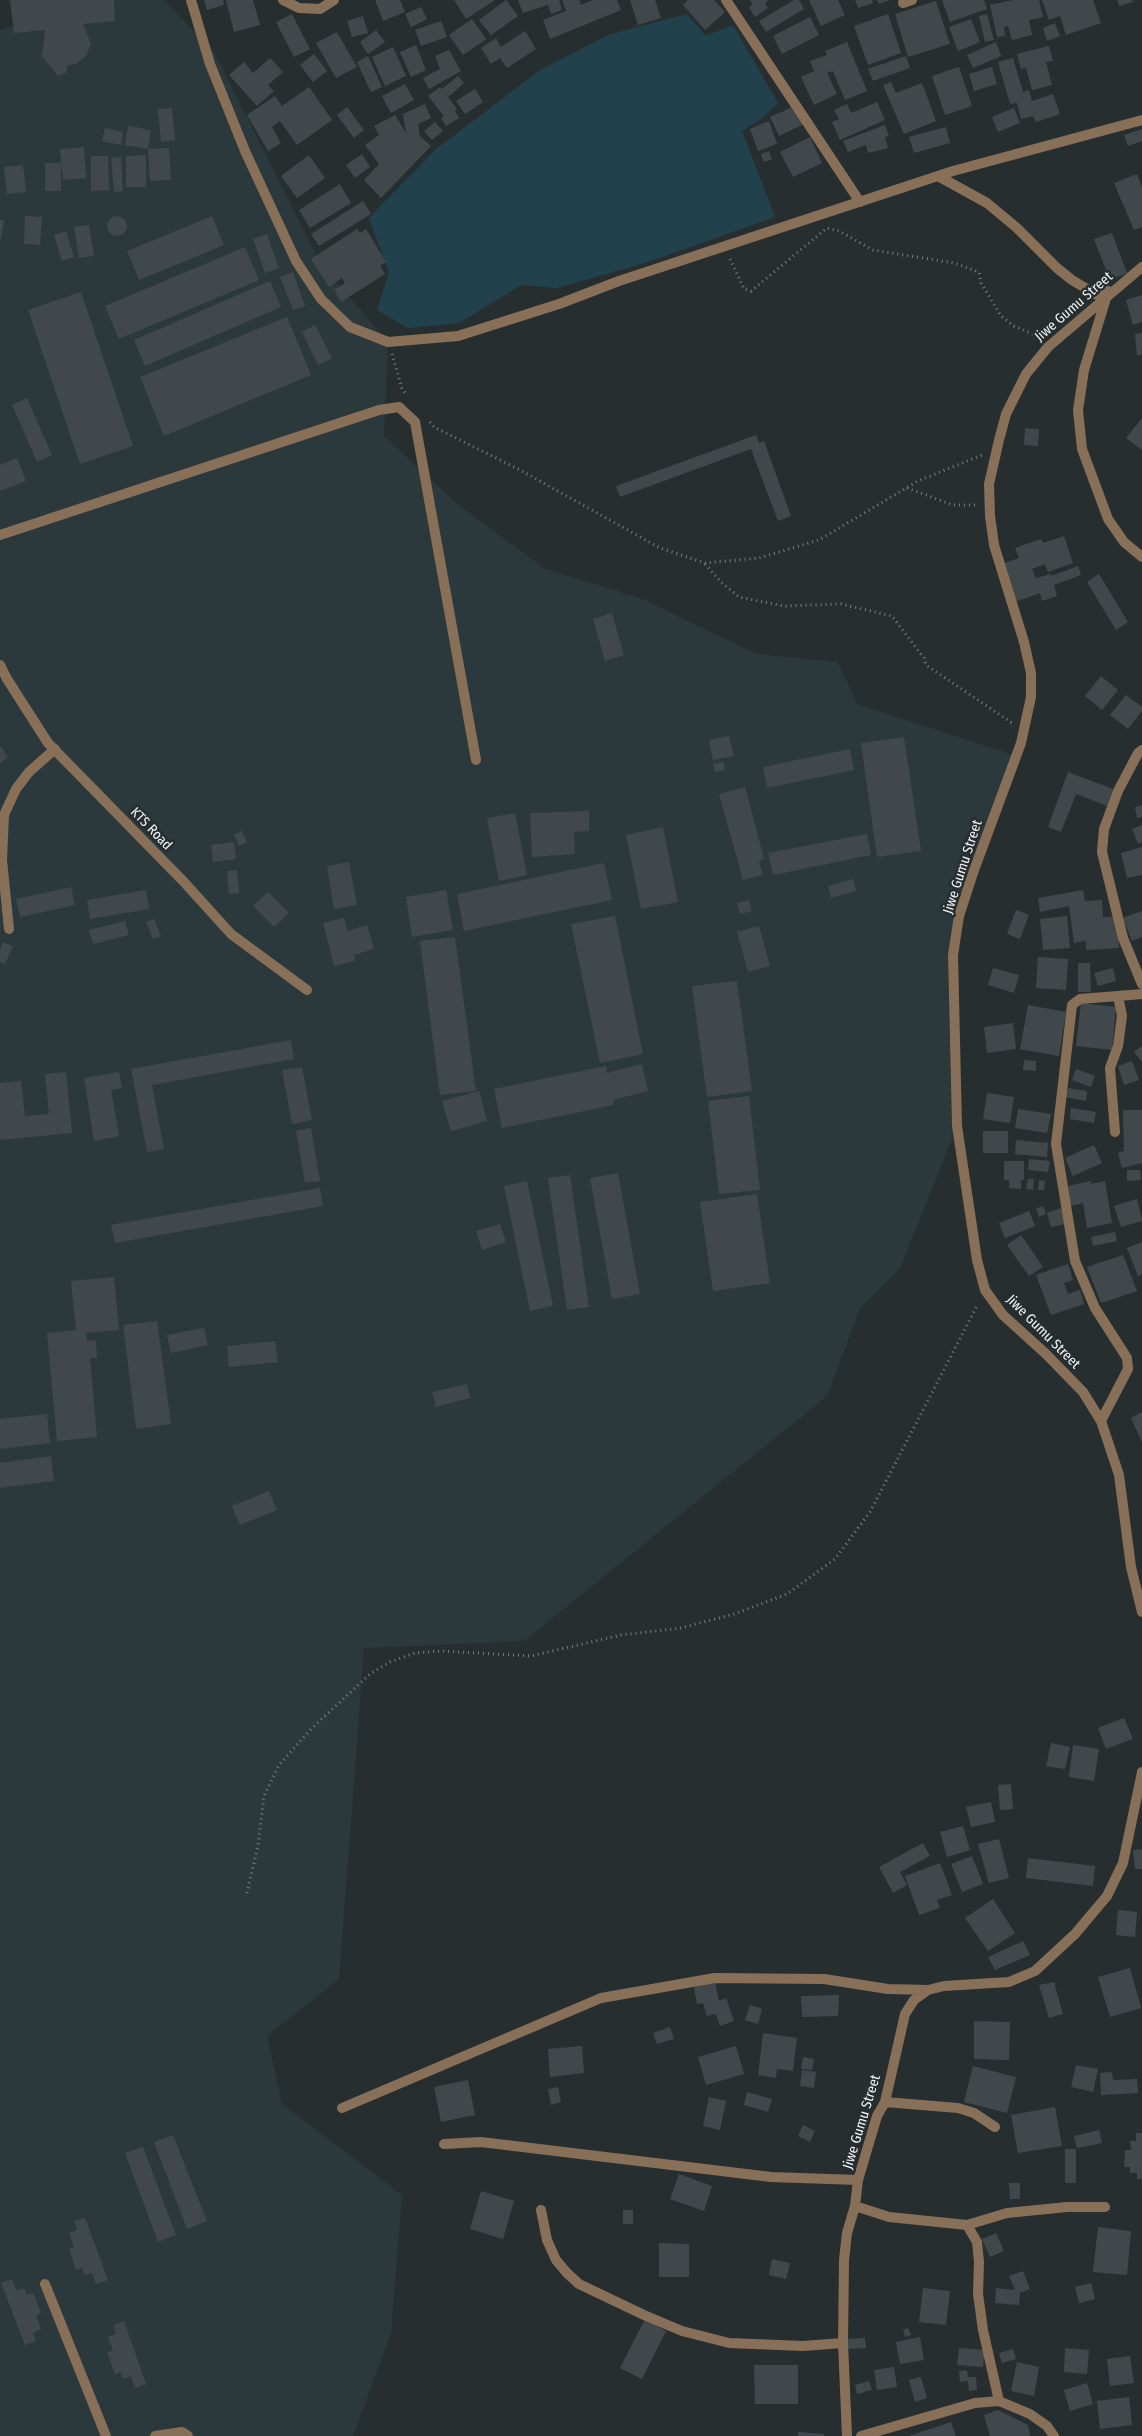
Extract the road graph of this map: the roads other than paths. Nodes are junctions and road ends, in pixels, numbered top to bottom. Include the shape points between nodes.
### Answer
1 (191, 0) edge
2 (283, 0) edge
3 (334, 0) edge
4 (726, 0) edge
5 (1142, 120) edge
6 (938, 176) junction
7 (860, 202) junction
8 (1142, 267) edge
9 (1110, 292) junction
10 (0, 535) edge
11 (1142, 557) edge
12 (0, 665) edge
13 (3, 681) edge
14 (55, 749) junction
15 (1142, 750) edge
16 (476, 760) dead end
17 (9, 929) dead end
18 (1142, 984) edge
19 (307, 990) dead end
20 (1142, 994) edge
21 (1118, 996) junction
22 (1115, 1132) dead end
23 (1101, 1421) junction
24 (1142, 1612) edge
25 (1142, 1772) edge
26 (928, 1990) junction
27 (885, 2102) junction
28 (342, 2108) dead end
29 (995, 2127) dead end
30 (444, 2144) dead end
31 (858, 2180) junction
32 (855, 2206) junction
33 (1105, 2207) dead end
34 (541, 2210) dead end
35 (967, 2225) junction
36 (46, 2284) dead end
37 (843, 2343) junction
38 (999, 2401) junction
39 (106, 2436) edge
40 (155, 2436) edge
41 (188, 2436) edge
42 (847, 2436) edge
43 (861, 2436) edge
44 (1054, 2436) edge

1 - 7 street via 220,90 296,261 322,300 350,327 388,342 458,336
2 - 3 street via 299,8 320,9
4 - 7 street
5 - 6 street
6 - 7 street
6 - 9 street via 987,202 1072,280 1097,296
8 - 9 street, Jiwe Gumu Street
9 - 11 street via 1084,370 1078,410 1082,449 1108,519 1124,542
9 - 23 street, Jiwe Gumu Street via 1048,347 1026,374 1006,414 996,449 989,484 994,545 1024,642 1031,673 1031,698 1024,731 959,916 953,955 957,1126 977,1260 985,1290 1003,1316 1083,1392
10 - 16 street via 379,410 399,407 415,422
12 - 13 street, KTS Road
13 - 14 street, KTS Road
14 - 17 street via 29,772 16,789 4,815 2,860
14 - 19 street, KTS Road via 231,934
15 - 18 street via 1118,791 1104,829 1102,852 1123,938
20 - 21 street
21 - 22 street via 1122,1016 1118,1046 1110,1068
21 - 23 street via 1080,999 1072,1005 1056,1144 1075,1261 1095,1308 1127,1358 1128,1370
23 - 24 street, Jiwe Gumu Street via 1119,1475 1131,1567
25 - 26 street via 1123,1863 1107,1896 1075,1934 1035,1970 1009,1982
26 - 27 street, Jiwe Gumu Street via 914,2000 905,2014
26 - 28 street via 888,1989 824,1980 715,1978 601,1998
27 - 29 street via 958,2108 974,2113
27 - 31 street, Jiwe Gumu Street via 877,2116
30 - 31 street via 481,2142 771,2177
31 - 32 street, Jiwe Gumu Street
32 - 35 street via 889,2217
32 - 37 street, Jiwe Gumu Street via 844,2260
33 - 35 street via 1007,2212
34 - 37 street via 547,2240 556,2260 567,2273 579,2284 644,2315 682,2331 729,2343 803,2346
35 - 38 street via 977,2242 978,2294
36 - 39 street
37 - 42 street, Jiwe Gumu Street
38 - 43 street via 975,2403
38 - 44 street via 1030,2414
40 - 41 street via 182,2432

